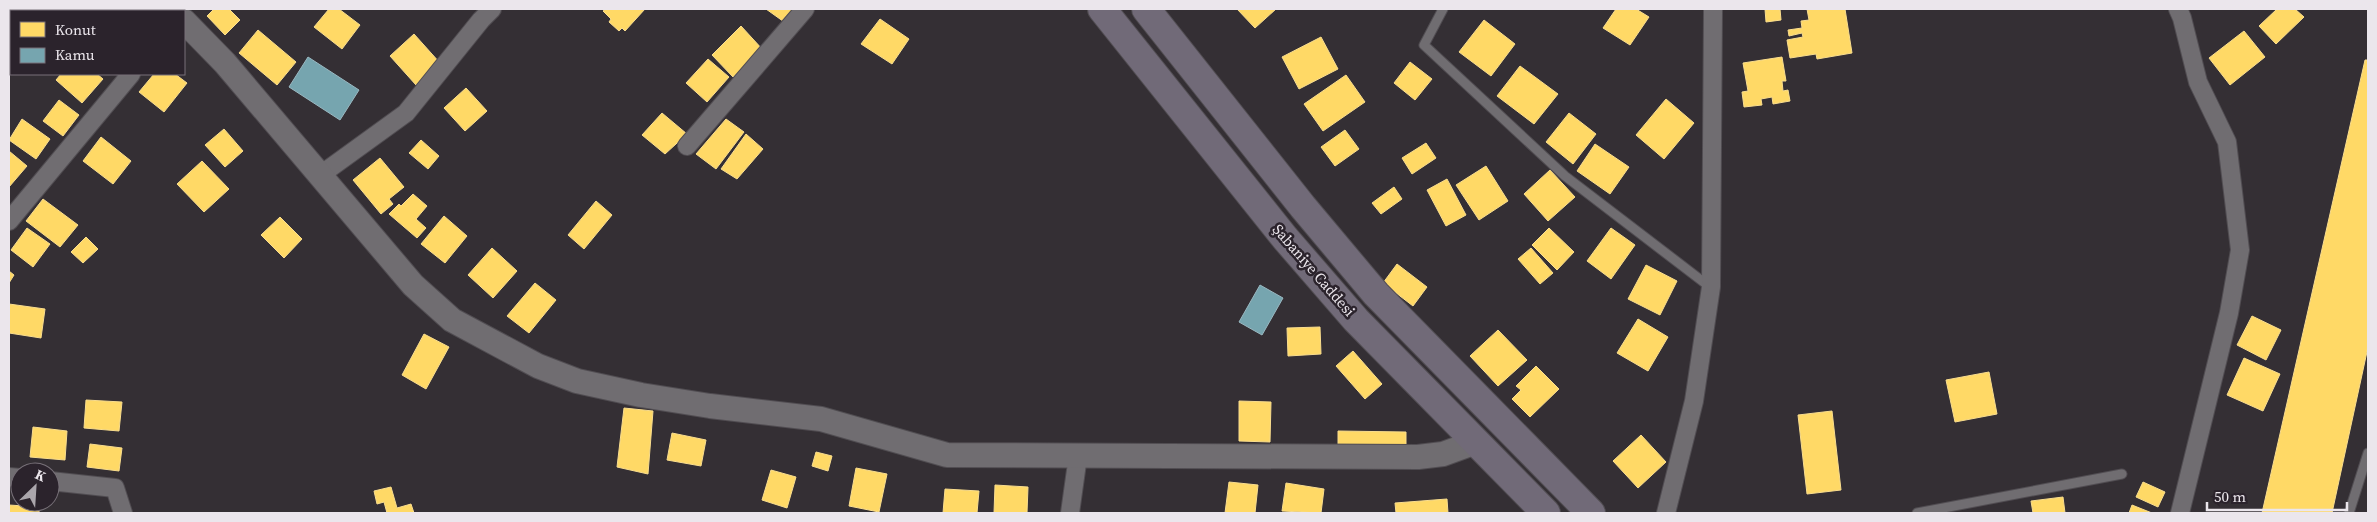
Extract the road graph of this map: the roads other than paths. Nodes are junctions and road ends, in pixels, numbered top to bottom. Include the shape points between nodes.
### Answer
1 (492, 9) edge
2 (805, 9) edge
3 (1102, 9) edge
4 (1146, 9) edge
5 (1443, 9) edge
6 (1713, 9) edge
7 (2178, 9) edge
8 (185, 22) edge
9 (130, 75) edge
10 (687, 146) dead end
11 (319, 176) junction
12 (9, 221) edge
13 (1710, 287) junction
14 (1476, 442) junction
15 (2368, 453) edge
16 (1078, 456) junction
17 (2122, 474) dead end
18 (60, 482) edge
19 (123, 513) edge
20 (1070, 513) edge
21 (1546, 513) edge
22 (1591, 513) edge
23 (1666, 513) edge
24 (1917, 513) edge
25 (2180, 513) edge
26 (2349, 513) edge

1 - 11 street via 406,112
2 - 10 street
3 - 14 highway, Şabaniye Caddesi via 1285,238 1356,320
4 - 22 highway via 1376,294
5 - 13 lane via 1424,45 1565,176
6 - 13 street
7 - 25 street via 2198,82 2227,142 2240,250 2229,313
8 - 11 street via 225,62
9 - 12 street
11 - 16 street via 413,285 452,320 538,366 577,381 710,406 821,419 947,455
13 - 23 street via 1694,401
14 - 16 street via 1443,454 1418,457
14 - 21 highway, Şabaniye Caddesi
15 - 26 lane
16 - 20 street
17 - 24 lane
18 - 19 street via 115,488

